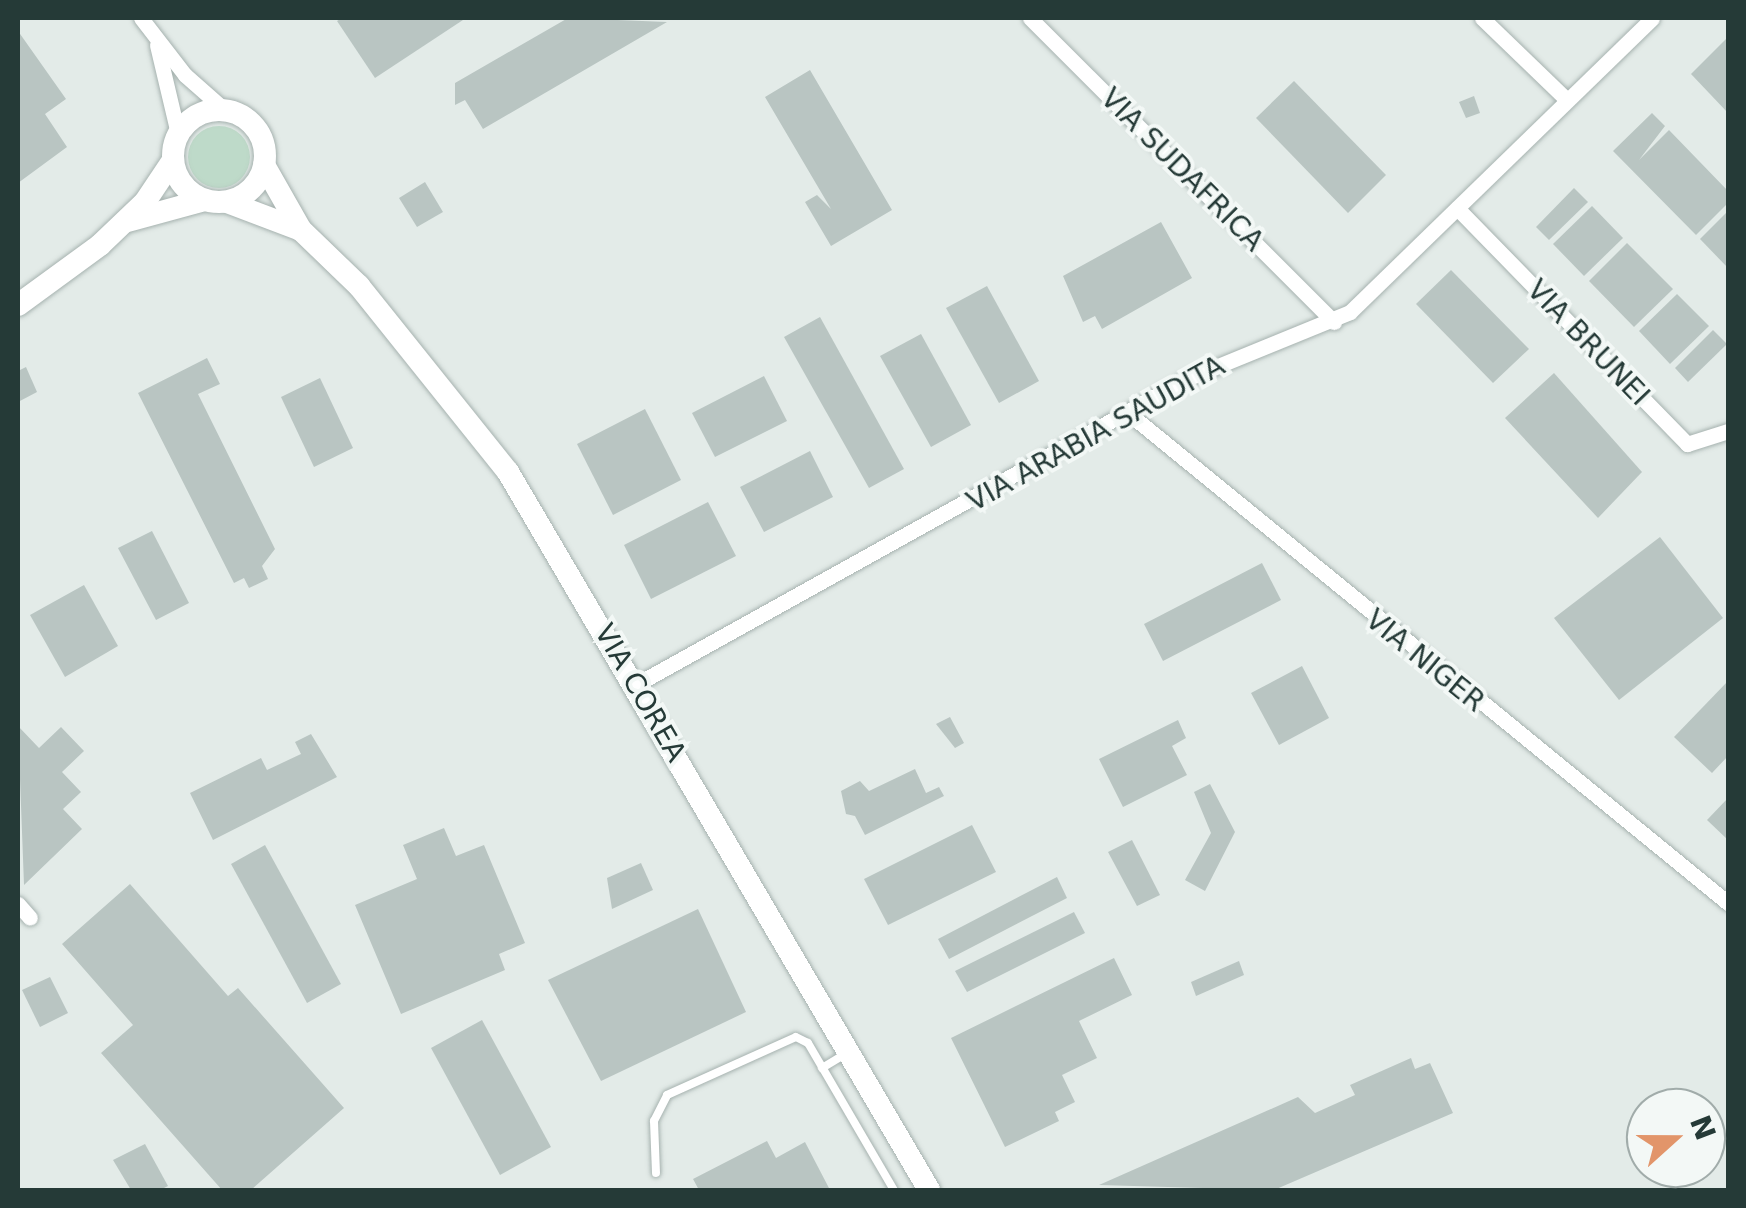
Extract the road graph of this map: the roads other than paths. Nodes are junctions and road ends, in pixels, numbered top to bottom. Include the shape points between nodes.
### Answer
1 (141, 18) edge
2 (1030, 18) edge
3 (1482, 18) edge
4 (1652, 18) edge
5 (152, 32) junction
6 (1566, 100) junction
7 (226, 110) junction
8 (178, 134) junction
9 (173, 160) junction
10 (264, 166) junction
11 (216, 201) junction
12 (1457, 208) junction
13 (124, 222) junction
14 (301, 230) junction
15 (18, 305) edge
16 (1334, 322) junction
17 (1127, 412) junction
18 (1728, 431) edge
19 (635, 685) junction
20 (1728, 903) edge
21 (18, 904) edge
22 (30, 918) dead end
23 (849, 1052) junction
24 (822, 1068) junction
25 (656, 1173) dead end
26 (894, 1190) edge
27 (929, 1190) edge

1 - 5 street
2 - 16 street, VIA SUDAFRICA
3 - 6 street
4 - 6 street, VIA ARABIA SAUDITA
5 - 7 street via 197,89
5 - 8 street
6 - 12 street, VIA ARABIA SAUDITA
7 - 8 street via 200,114
7 - 10 street via 254,126
8 - 9 street
9 - 11 street via 182,185
9 - 13 street
10 - 11 street via 253,188
10 - 14 street
11 - 13 street
11 - 14 street
12 - 16 street, VIA ARABIA SAUDITA
12 - 18 street, VIA BRUNEI via 1687,444
13 - 15 street
14 - 19 street, VIA COREA via 358,286 508,472
16 - 17 street, VIA ARABIA SAUDITA via 1232,358
17 - 19 street, VIA ARABIA SAUDITA
17 - 20 street, VIA NIGER
19 - 23 street, VIA COREA
21 - 22 street
23 - 24 lane
23 - 27 street, VIA COREA
24 - 25 lane via 808,1043 784,1036 667,1096 654,1121
24 - 26 lane

